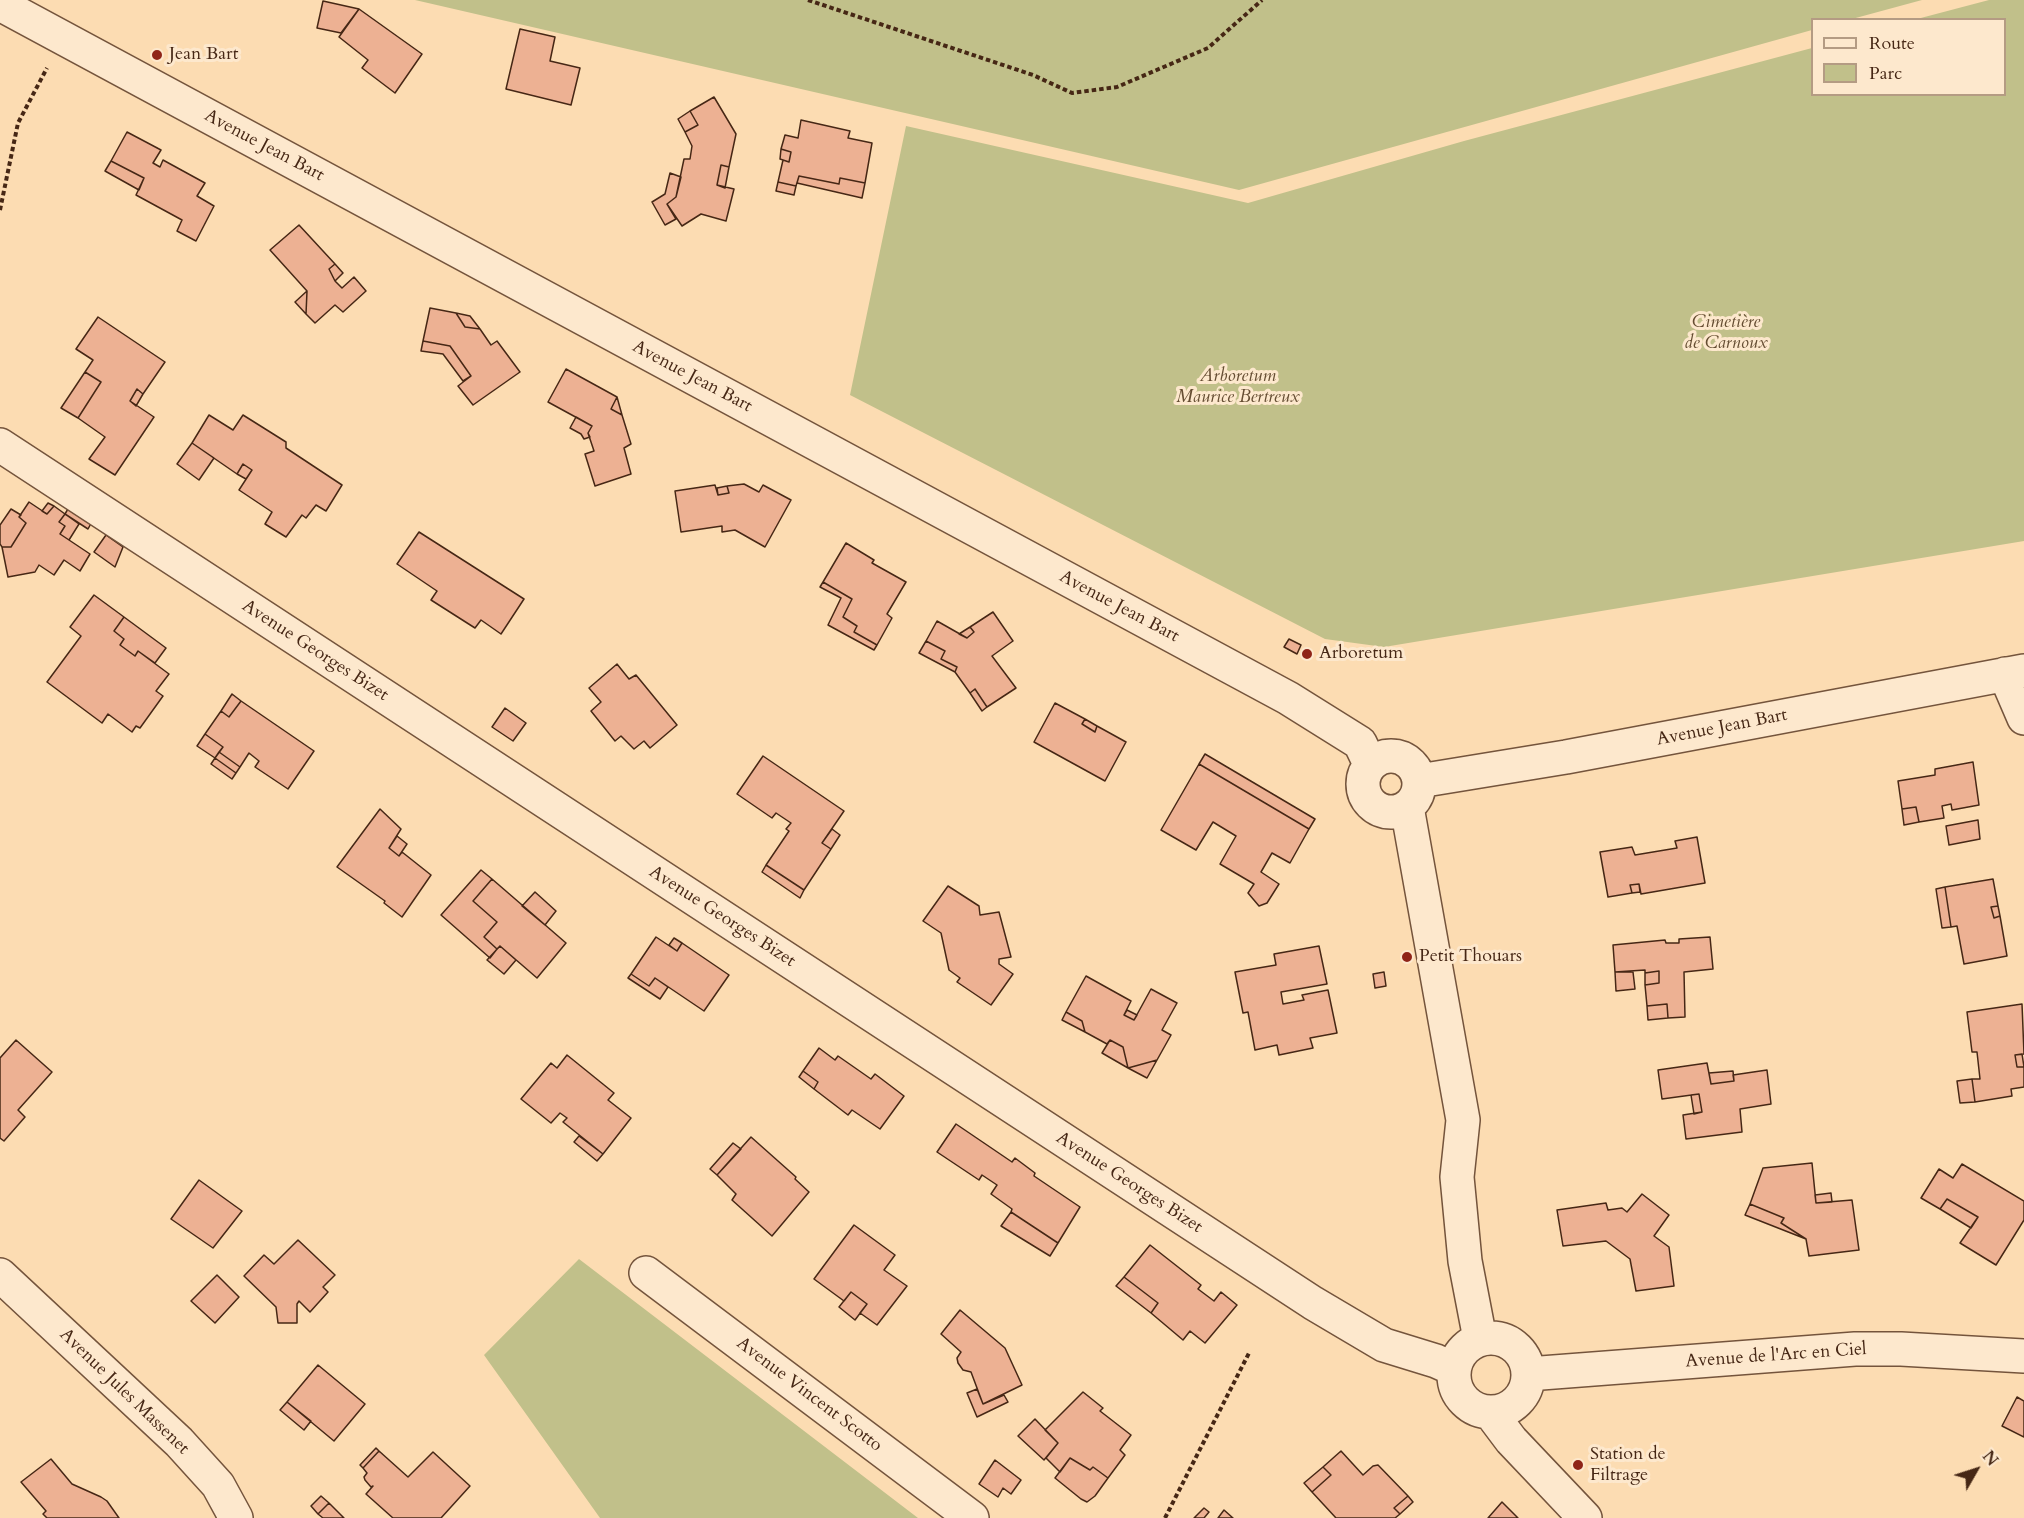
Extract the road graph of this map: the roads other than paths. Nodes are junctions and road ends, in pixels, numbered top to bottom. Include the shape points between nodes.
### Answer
1 (0, 4) edge
2 (0, 445) edge
3 (2015, 673) edge
4 (2024, 718) edge
5 (1370, 764) junction
6 (1413, 794) junction
7 (645, 1273) dead end
8 (0, 1275) edge
9 (1480, 1339) junction
10 (2024, 1356) edge
11 (1454, 1370) junction
12 (1528, 1374) junction
13 (1490, 1412) junction
14 (236, 1518) edge
15 (972, 1518) edge
16 (1585, 1518) edge

1 - 5 street, Avenue Jean Bart via 1288,698 1360,743
2 - 11 street, Avenue Georges Bizet via 1313,1303 1384,1345
3 - 4 street
3 - 6 street, Avenue Jean Bart via 1566,757
5 - 6 street via 1387,756 1405,759 1417,772
5 - 6 street via 1362,780 1363,789 1379,810 1398,811
6 - 9 street via 1463,1120 1457,1177 1465,1262
7 - 15 street, Avenue Vincent Scotto
8 - 14 street, Avenue Jules Massenet via 179,1442 218,1485
9 - 11 street via 1460,1354
9 - 12 street via 1503,1340 1512,1345 1526,1363
10 - 12 street, Avenue de l'Arc en Ciel via 1856,1349
11 - 13 street via 1455,1385 1462,1399
12 - 13 street via 1527,1386 1513,1405
13 - 16 street via 1511,1440

